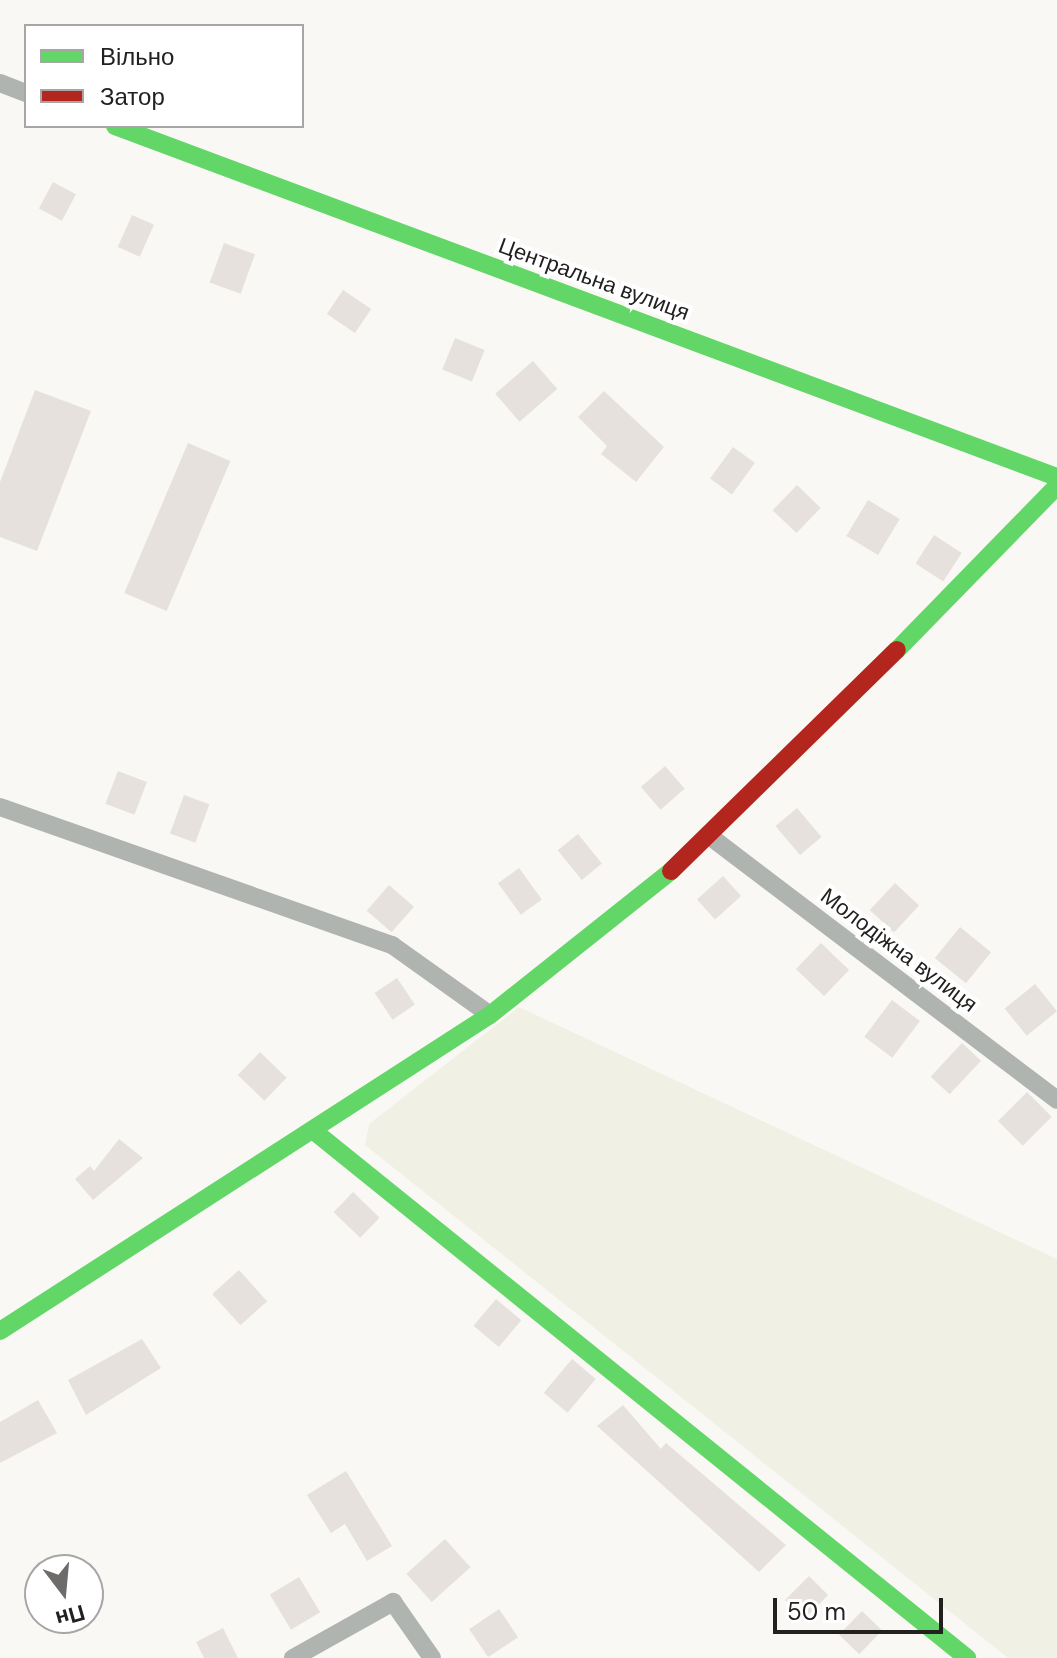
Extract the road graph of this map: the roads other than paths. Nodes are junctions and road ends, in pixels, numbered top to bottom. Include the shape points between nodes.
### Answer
1 (0, 83) edge
2 (24, 92) edge
3 (120, 128) edge
4 (1057, 477) edge
5 (1057, 486) edge
6 (0, 807) edge
7 (712, 838) junction
8 (490, 1015) junction
9 (1057, 1100) edge
10 (315, 1132) junction
11 (0, 1331) edge
12 (293, 1658) edge
13 (432, 1658) edge
14 (967, 1658) edge

1 - 2 street
3 - 4 street, Центральна вулиця
5 - 7 street
6 - 8 street via 392,945
7 - 8 street
7 - 9 street, Молодіжна вулиця
8 - 10 street
10 - 11 street
10 - 14 street
12 - 13 street via 393,1602

